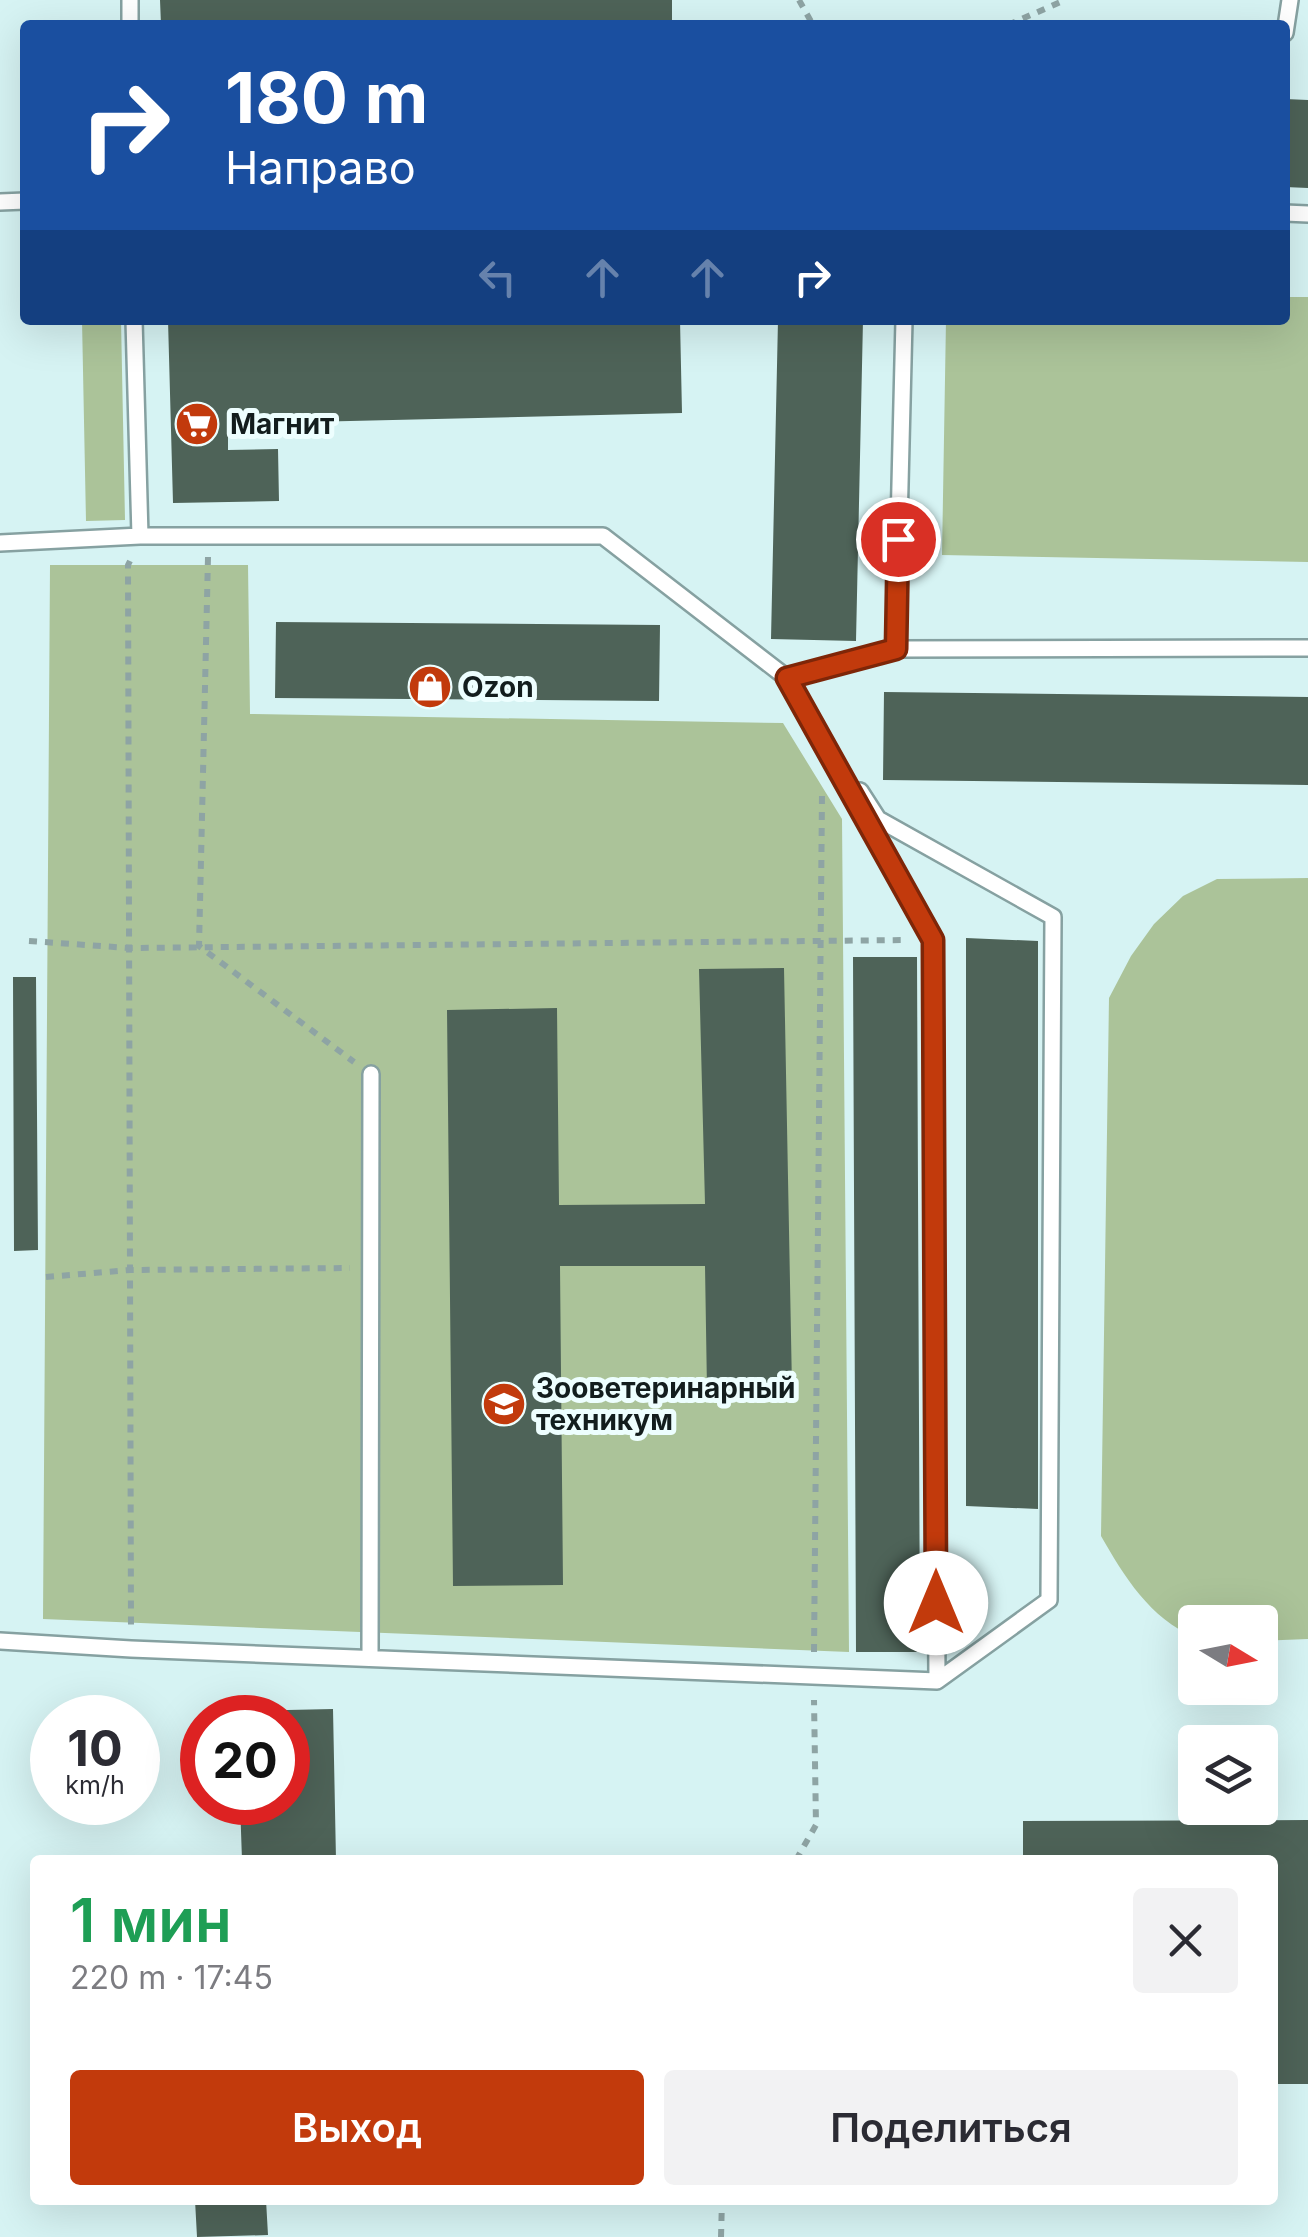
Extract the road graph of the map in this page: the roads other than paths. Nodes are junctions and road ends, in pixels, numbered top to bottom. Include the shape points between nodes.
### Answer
1 (134, 325) edge
2 (904, 325) edge
3 (140, 536) junction
4 (0, 544) edge
5 (1308, 648) edge
6 (896, 649) junction
7 (787, 678) junction
8 (371, 1074) road end
9 (0, 1641) edge
10 (370, 1658) junction
11 (937, 1681) junction

1 - 3 lane
2 - 6 lane
3 - 4 lane
3 - 7 lane via 603,536
5 - 6 lane
6 - 7 lane
7 - 11 lane via 933,940
7 - 11 lane via 878,819 1053,918 1049,1600
8 - 10 lane
9 - 10 lane
10 - 11 lane

